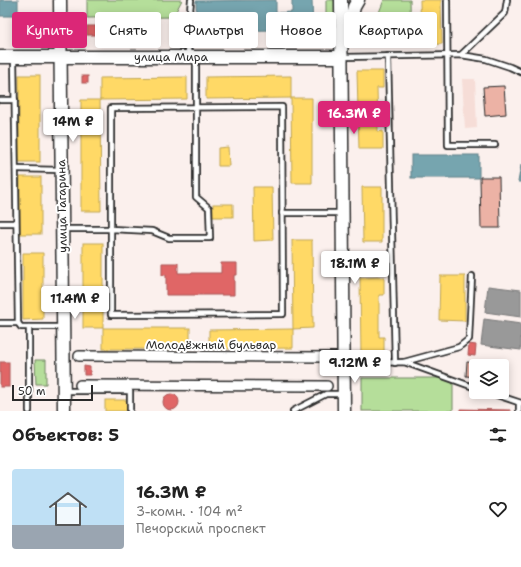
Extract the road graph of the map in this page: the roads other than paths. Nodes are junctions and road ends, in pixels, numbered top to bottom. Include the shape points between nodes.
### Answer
1 (60, 0) edge
2 (191, 0) edge
3 (342, 0) edge
4 (358, 0) edge
5 (448, 0) edge
6 (507, 0) edge
7 (388, 56) junction
8 (448, 56) junction
9 (461, 56) junction
10 (0, 57) edge
11 (14, 57) junction
12 (60, 57) junction
13 (192, 57) junction
14 (341, 57) junction
15 (521, 72) edge
16 (0, 100) edge
17 (15, 100) junction
18 (196, 107) junction
19 (495, 145) dead end
20 (16, 169) junction
21 (61, 170) junction
22 (282, 213) junction
23 (342, 213) junction
24 (0, 223) edge
25 (16, 223) junction
26 (111, 229) junction
27 (62, 230) junction
28 (472, 276) dead end
29 (18, 322) junction
30 (0, 323) edge
31 (28, 327) junction
32 (63, 327) junction
33 (79, 356) dead end
34 (343, 360) junction
35 (404, 362) junction
36 (396, 363) junction
37 (80, 385) dead end
38 (469, 385) edge
39 (327, 386) dead end
40 (64, 391) junction
41 (343, 394) junction
42 (508, 399) edge
43 (520, 403) edge
44 (29, 411) edge
45 (64, 411) edge
46 (130, 411) edge
47 (293, 411) edge
48 (344, 411) edge
49 (519, 411) edge

1 - 12 main road, улица Гагарина
2 - 13 lane via 189,21
3 - 14 main road
4 - 14 main road
5 - 8 lane
6 - 9 lane via 505,13
7 - 8 lane
7 - 14 lane
7 - 36 lane
8 - 9 lane
8 - 19 lane via 448,145
9 - 15 lane via 486,59
10 - 11 main road, улица Мира
11 - 12 main road, улица Мира
11 - 17 lane
12 - 13 main road, улица Мира
12 - 21 main road, улица Гагарина
13 - 14 main road, улица Мира
13 - 18 lane
14 - 23 main road
16 - 17 lane
17 - 20 lane
18 - 22 lane via 282,107
18 - 26 lane via 111,108
18 - 26 lane via 196,197 209,208 210,238 169,238 152,231
20 - 21 lane
20 - 25 lane
21 - 27 main road, улица Гагарина
22 - 23 lane
22 - 26 lane via 282,314 111,315
23 - 34 main road
24 - 25 lane
25 - 29 lane
26 - 27 lane
27 - 32 main road, улица Гагарина
28 - 35 lane via 469,339 459,347
29 - 30 lane
29 - 31 lane via 21,327
31 - 32 lane
31 - 44 lane
32 - 40 main road, улица Гагарина
33 - 34 street, Молодёжный бульвар
34 - 36 lane
34 - 41 main road
35 - 36 lane
35 - 38 lane
37 - 39 street
40 - 45 main road, улица Гагарина
40 - 46 lane via 130,392
41 - 47 lane via 326,394
41 - 48 main road
42 - 43 lane
43 - 49 lane

